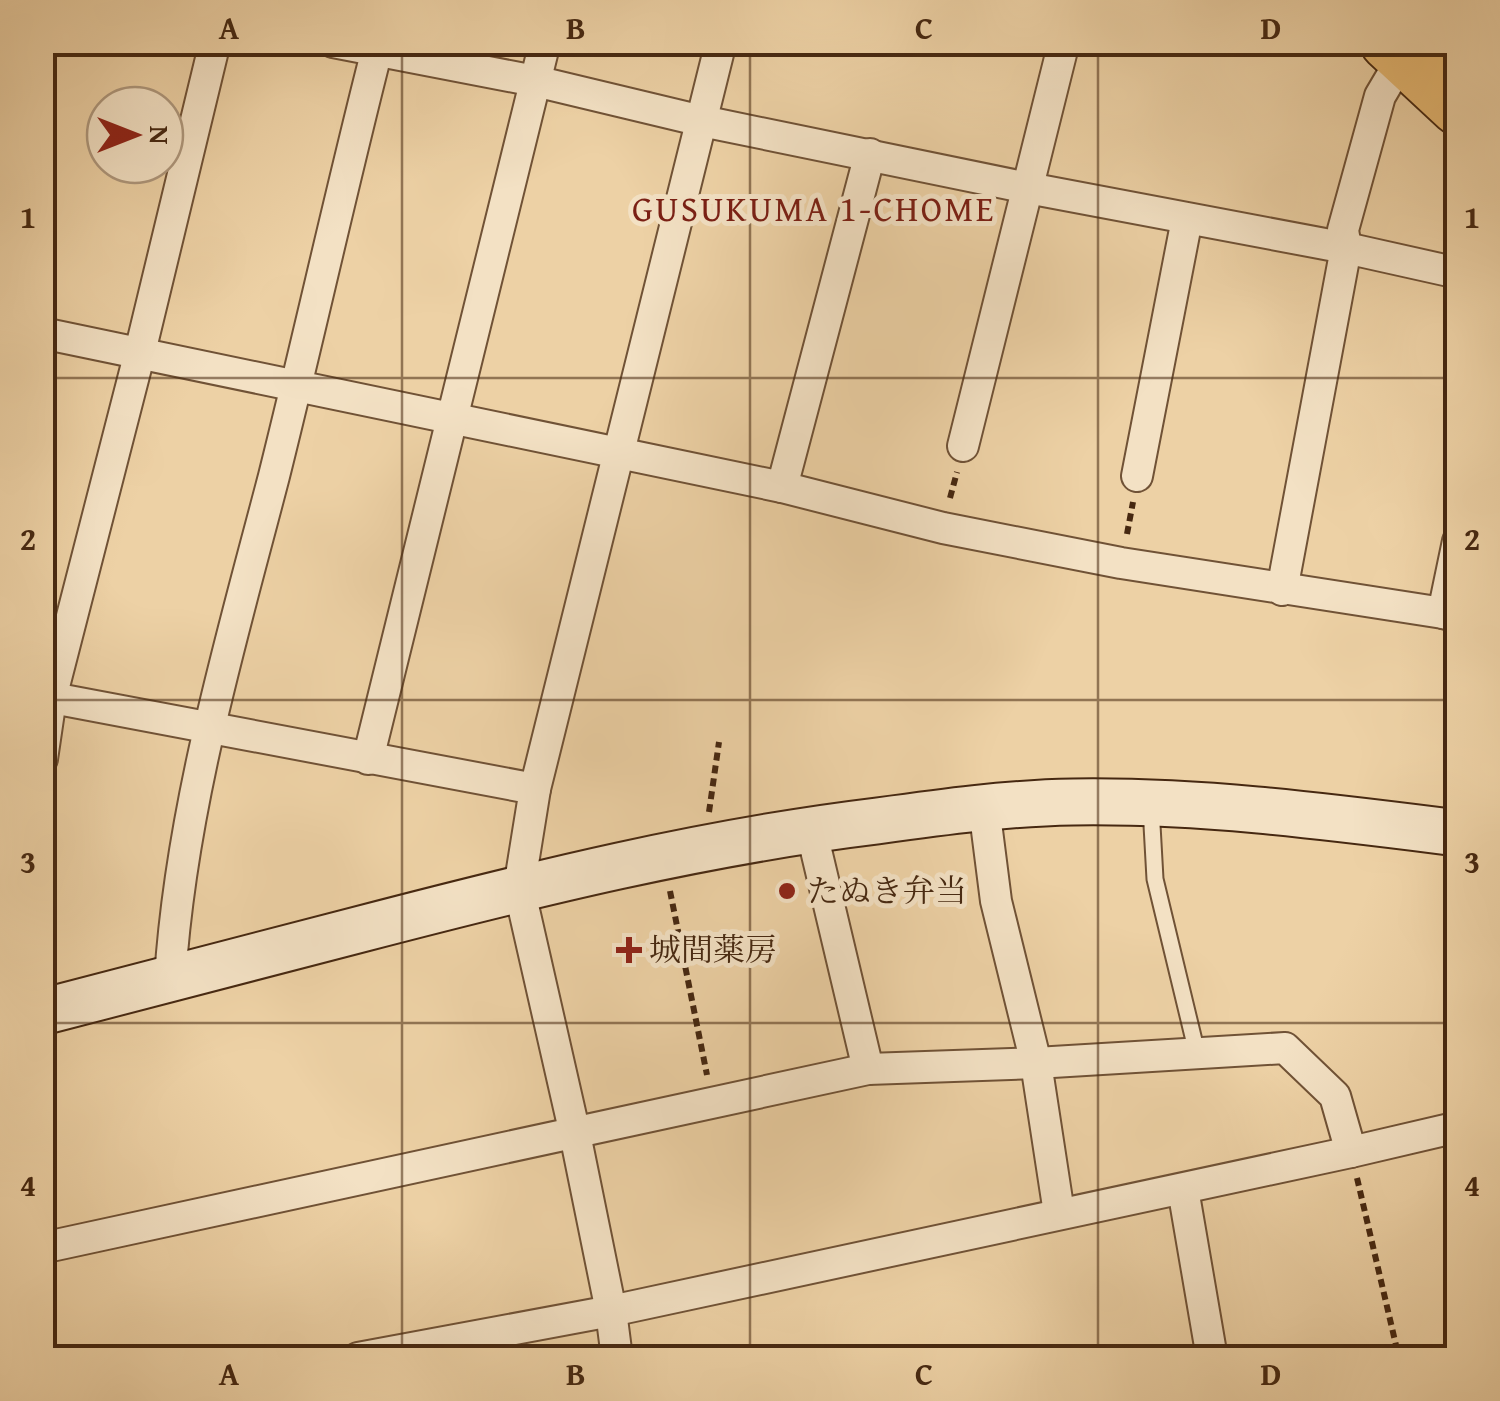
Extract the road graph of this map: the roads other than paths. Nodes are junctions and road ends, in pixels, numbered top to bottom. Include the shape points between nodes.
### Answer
1 (215, 42) edge
2 (333, 42) edge
3 (545, 42) edge
4 (721, 42) edge
5 (1064, 42) edge
6 (378, 47) edge
7 (1396, 50) edge
8 (535, 81) junction
9 (1458, 108) edge
10 (702, 121) junction
11 (870, 154) junction
12 (1028, 188) junction
13 (1186, 218) junction
14 (1346, 248) junction
15 (1458, 273) edge
16 (42, 333) edge
17 (140, 352) junction
18 (296, 386) junction
19 (451, 420) junction
20 (963, 446) road end
21 (620, 454) junction
22 (1138, 476) road end
23 (782, 488) junction
24 (1458, 541) edge
25 (1282, 590) junction
26 (1450, 615) edge
27 (46, 697) edge
28 (209, 728) junction
29 (42, 759) edge
30 (368, 759) junction
31 (536, 789) junction
32 (1150, 803) junction
33 (984, 807) junction
34 (810, 829) junction
35 (1458, 833) edge
36 (519, 888) junction
37 (170, 979) junction
38 (42, 1012) edge
39 (1197, 1053) junction
40 (1036, 1063) junction
41 (868, 1069) junction
42 (1458, 1127) edge
43 (575, 1134) junction
44 (1351, 1152) junction
45 (1183, 1189) junction
46 (1059, 1213) junction
47 (42, 1248) edge
48 (611, 1311) junction
49 (358, 1358) edge
50 (618, 1358) edge
51 (1212, 1358) edge

1 - 17 street
2 - 6 street
3 - 8 street
4 - 10 street
5 - 12 street
6 - 8 street
6 - 18 street
7 - 9 highway
7 - 14 street via 1343,230
8 - 10 street
8 - 19 street
10 - 11 street
10 - 21 street
11 - 12 street
11 - 23 street
12 - 13 street
12 - 20 street
13 - 14 street
13 - 22 street
14 - 15 street
14 - 25 street
16 - 17 street
17 - 18 street
17 - 27 street
18 - 19 street
18 - 28 street
19 - 21 street
19 - 30 street
21 - 23 street
21 - 31 street
23 - 25 street via 943,528
24 - 26 street
25 - 26 street
27 - 28 street
27 - 29 street
28 - 30 street
28 - 37 street via 176,904
30 - 31 street
31 - 36 street
32 - 33 street
32 - 35 street
32 - 39 lane via 1155,880
33 - 34 street
33 - 40 street via 996,902
34 - 36 street
34 - 41 street
36 - 37 street
36 - 43 street
37 - 38 street
39 - 40 street
39 - 44 street via 1285,1048 1336,1096
40 - 41 street
40 - 46 street
41 - 43 street
42 - 44 street
43 - 47 street
43 - 48 street
44 - 45 street
45 - 46 street
45 - 51 street
46 - 48 street
48 - 49 street
48 - 50 street

